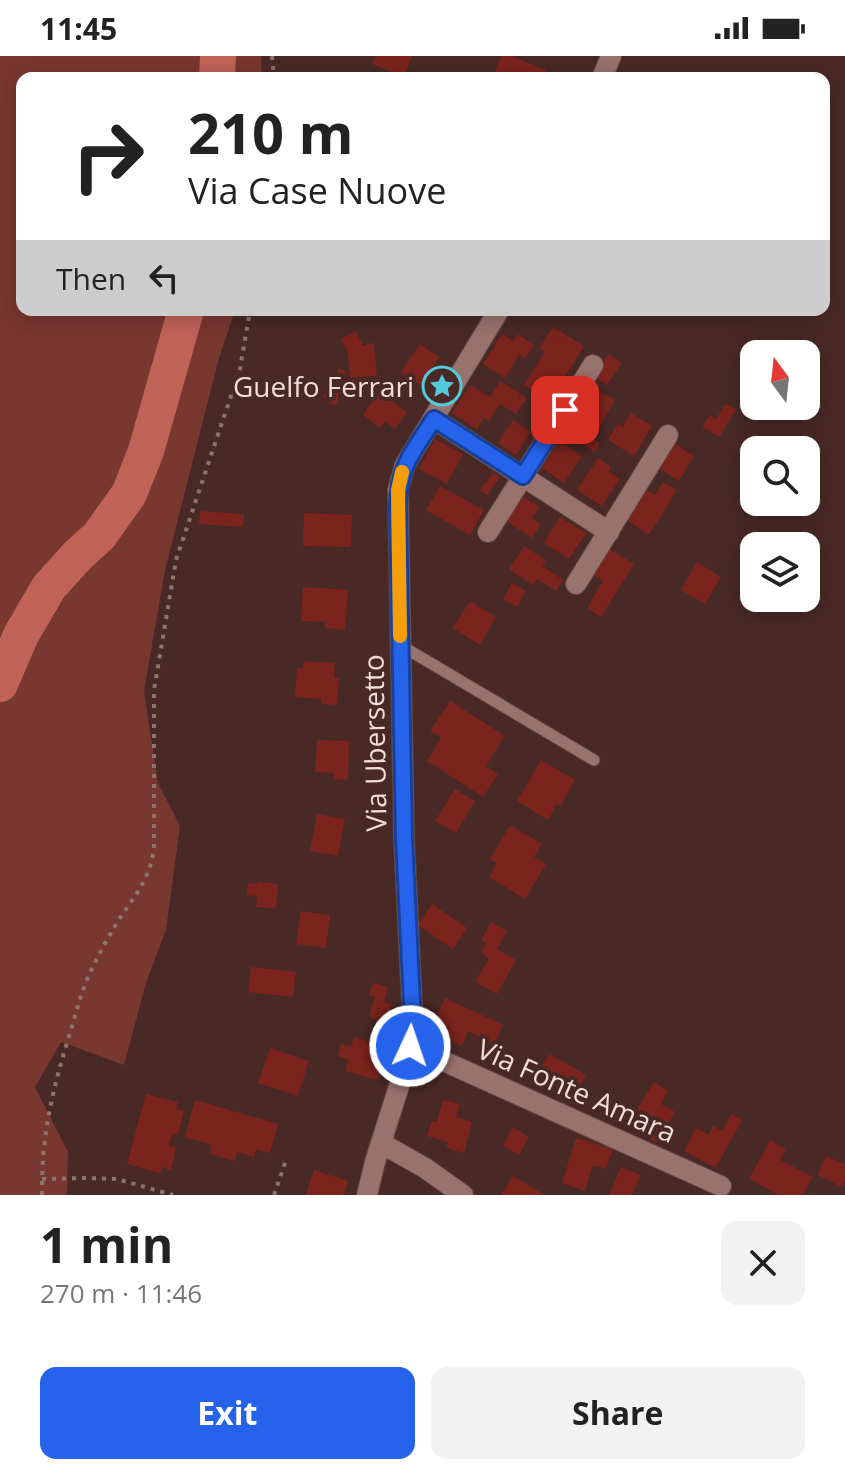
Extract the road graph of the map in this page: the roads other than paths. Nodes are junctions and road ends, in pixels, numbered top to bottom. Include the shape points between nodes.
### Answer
1 (495, 316) edge
2 (593, 365) dead end
3 (434, 419) junction
4 (668, 435) dead end
5 (523, 476) junction
6 (488, 532) dead end
7 (609, 532) junction
8 (576, 584) dead end
9 (400, 644) junction
10 (594, 760) dead end
11 (410, 1046) junction
12 (381, 1143) junction
13 (721, 1186) dead end
14 (367, 1195) edge
15 (463, 1195) edge

1 - 3 street, Via Ubersetto
2 - 5 street
3 - 5 street
3 - 9 street, Via Ubersetto via 405,465 398,490
4 - 7 street
5 - 6 street
5 - 7 street
7 - 8 street
9 - 10 lane
9 - 11 street, Via Ubersetto
11 - 12 street, Via Ubersetto
11 - 13 street, Via Fonte Amara
12 - 14 street, Via Ubersetto
12 - 15 street

